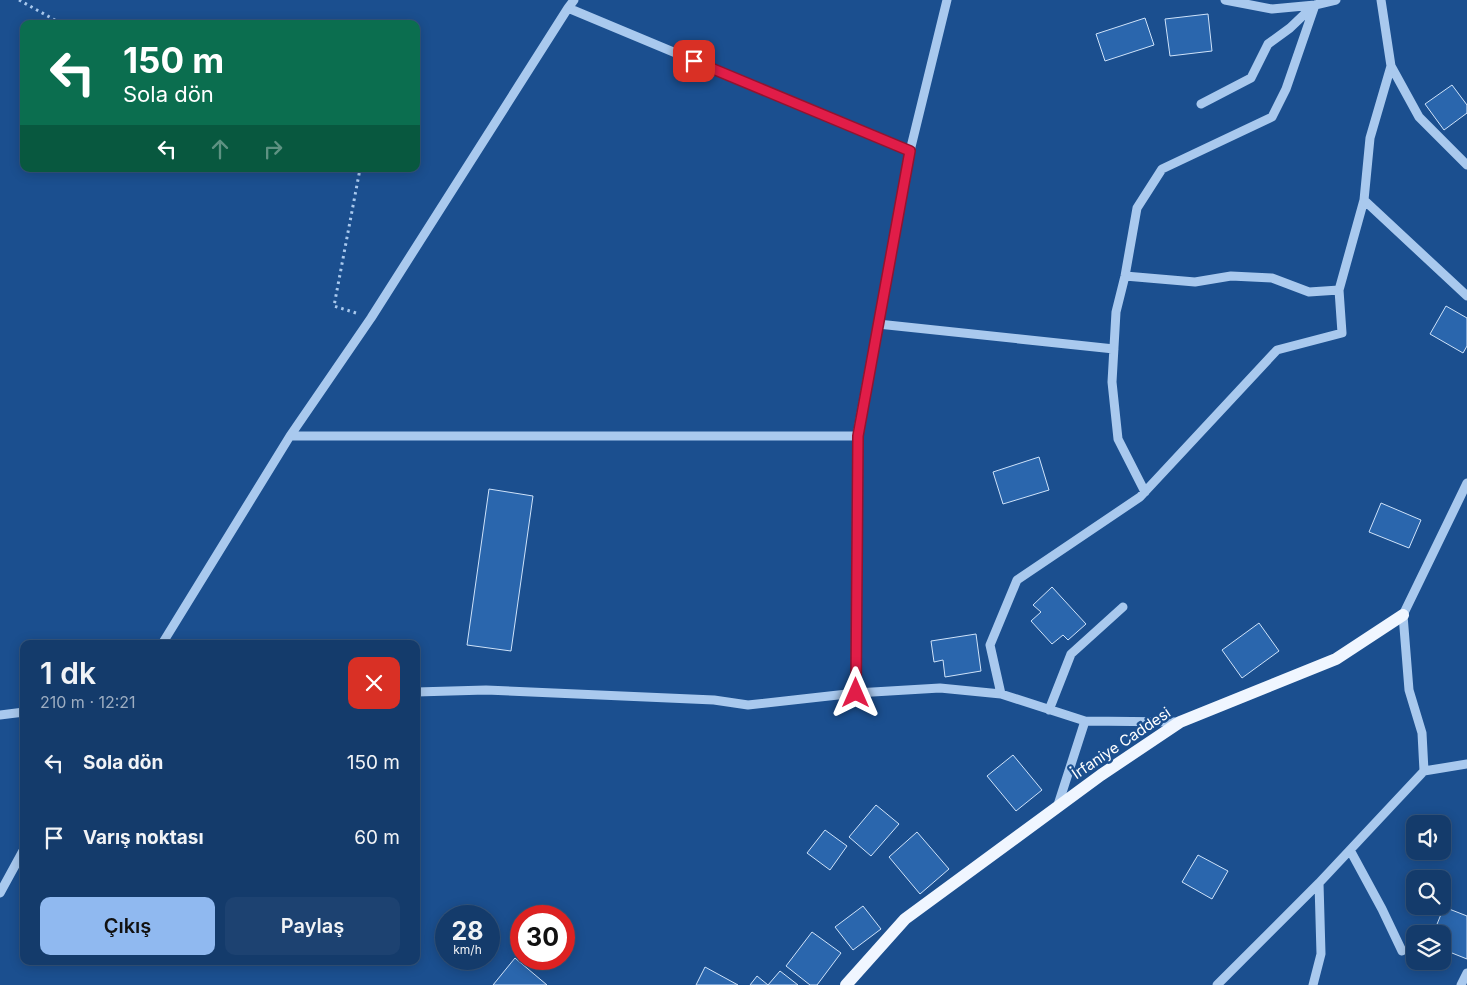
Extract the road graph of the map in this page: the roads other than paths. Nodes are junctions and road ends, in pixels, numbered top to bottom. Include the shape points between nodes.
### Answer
1 (574, 0) edge
2 (947, 0) edge
3 (1225, 0) edge
4 (1336, 0) edge
5 (1381, 0) edge
6 (1315, 4) junction
7 (568, 8) junction
8 (1391, 66) junction
9 (1201, 104) dead end
10 (910, 151) junction
11 (1467, 165) edge
12 (1364, 200) junction
13 (1125, 276) junction
14 (1339, 290) junction
15 (1467, 296) edge
16 (878, 324) junction
17 (1114, 349) junction
18 (290, 436) junction
19 (858, 436) junction
20 (1467, 483) edge
21 (1145, 492) junction
22 (1123, 607) dead end
23 (1403, 616) junction
24 (164, 640) edge
25 (420, 692) edge
26 (856, 693) junction
27 (1001, 694) junction
28 (1049, 710) junction
29 (20, 712) edge
30 (0, 715) edge
31 (1085, 721) junction
32 (1180, 722) junction
33 (1467, 764) edge
34 (1424, 771) junction
35 (1057, 808) junction
36 (1350, 850) junction
37 (20, 856) edge
38 (1319, 883) junction
39 (0, 893) edge
40 (1402, 951) dead end
41 (1467, 974) edge
42 (846, 985) edge
43 (1217, 985) edge
44 (1312, 985) edge
45 (1461, 985) edge

1 - 7 street
2 - 10 street
3 - 6 street via 1272,9
4 - 6 street
5 - 8 street
6 - 9 street via 1268,44 1251,78
6 - 13 street via 1286,89 1272,117 1162,169 1137,208
7 - 10 street
7 - 18 street via 371,318
8 - 11 street via 1419,117
8 - 12 street via 1370,138
10 - 16 street
12 - 14 street
12 - 15 street
13 - 14 street via 1195,282 1231,276 1272,278 1309,292
13 - 17 street via 1116,312
14 - 21 street via 1342,334 1277,350
16 - 17 street
16 - 19 street
17 - 21 street via 1112,382 1118,438
18 - 19 street
18 - 24 street
19 - 26 street
20 - 23 street
21 - 27 street via 1018,580 990,645
22 - 28 street via 1071,654
23 - 32 main road, İrfaniye Caddesi via 1336,659
23 - 34 street via 1409,690 1422,733
25 - 26 street via 495,691 714,700 748,705
26 - 27 street via 940,688
27 - 28 street
28 - 31 street
29 - 30 street
31 - 32 street
31 - 35 street
32 - 35 main road, İrfaniye Caddesi
33 - 34 street
34 - 36 street
35 - 42 main road, İrfaniye Caddesi via 905,919
36 - 38 street
36 - 40 street
37 - 39 street
38 - 43 street
38 - 44 street via 1321,954
41 - 45 street

